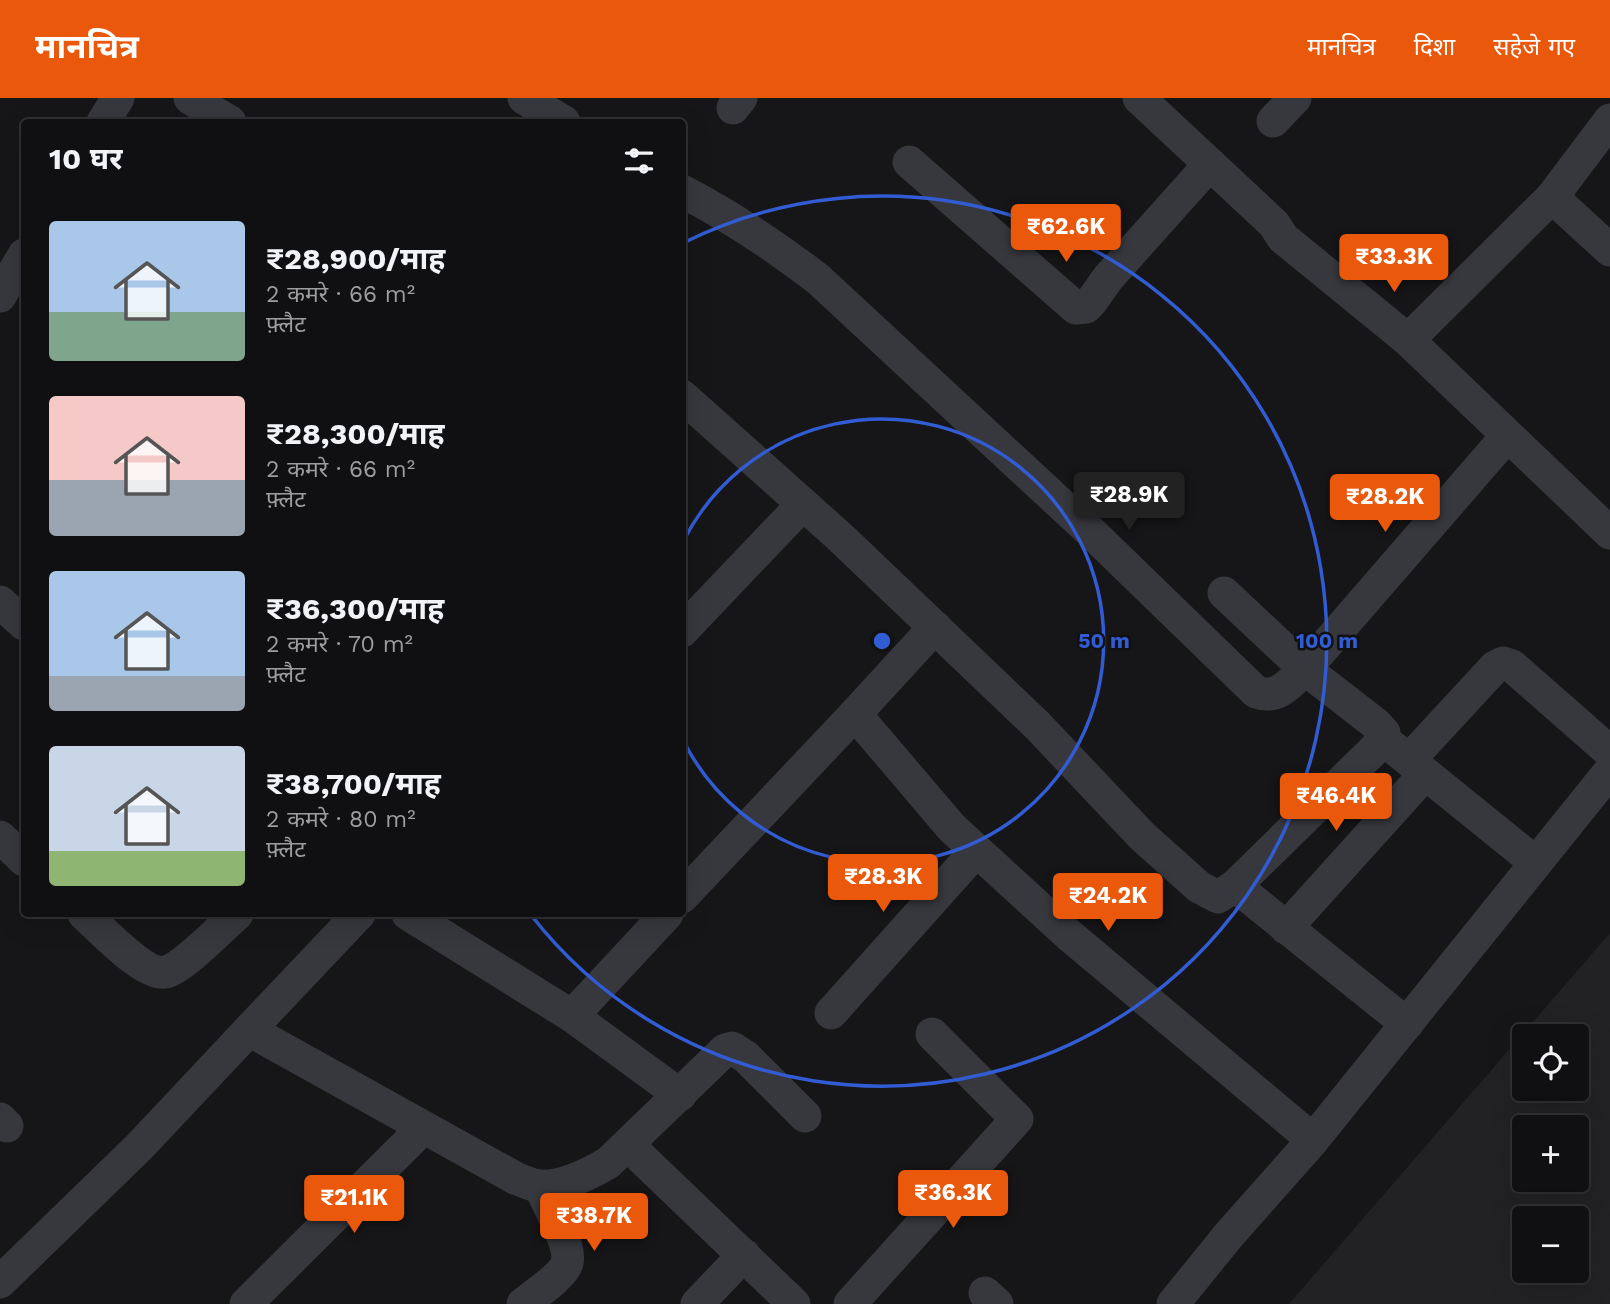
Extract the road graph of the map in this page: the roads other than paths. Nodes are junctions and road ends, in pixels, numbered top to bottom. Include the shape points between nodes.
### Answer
1 (118, 98) edge
2 (190, 98) edge
3 (1139, 98) edge
4 (105, 119) edge
5 (225, 119) edge
6 (1610, 120) edge
7 (909, 162) dead end
8 (1210, 164) junction
9 (686, 197) edge
10 (1552, 197) junction
11 (1610, 250) edge
12 (21, 260) edge
13 (0, 296) edge
14 (1408, 340) junction
15 (686, 400) edge
16 (1507, 436) junction
17 (803, 504) junction
18 (1610, 533) edge
19 (1224, 593) dead end
20 (0, 603) edge
21 (21, 621) edge
22 (686, 627) edge
23 (935, 627) junction
24 (1305, 669) junction
25 (855, 714) junction
26 (1610, 752) edge
27 (1406, 758) junction
28 (1610, 771) edge
29 (0, 838) edge
30 (976, 851) junction
31 (21, 857) edge
32 (1536, 863) junction
33 (1235, 886) junction
34 (686, 893) edge
35 (87, 917) edge
36 (234, 917) edge
37 (355, 917) edge
38 (413, 917) edge
39 (664, 917) edge
40 (1286, 928) junction
41 (831, 1013) dead end
42 (572, 1016) junction
43 (1407, 1024) junction
44 (249, 1030) junction
45 (933, 1034) dead end
46 (680, 1095) junction
47 (805, 1116) dead end
48 (423, 1128) junction
49 (1313, 1140) junction
50 (629, 1146) junction
51 (540, 1186) junction
52 (744, 1255) junction
53 (0, 1282) edge
54 (246, 1304) edge
55 (523, 1304) edge
56 (697, 1304) edge
57 (794, 1304) edge
58 (850, 1304) edge
59 (1172, 1304) edge

1 - 4 street
2 - 5 street
3 - 8 street
6 - 10 street
7 - 8 street via 1076,308 1091,302
8 - 14 street via 1283,238
9 - 24 street via 714,208 818,279 1256,692 1274,695
10 - 11 street
10 - 14 street
12 - 13 street
14 - 16 street
15 - 17 street
16 - 18 street
16 - 24 street
17 - 22 street
17 - 23 street
19 - 24 street
20 - 21 street
23 - 25 street
23 - 33 street via 1038,726 1142,836 1199,887 1218,897
24 - 27 street via 1376,724
25 - 30 street
25 - 34 street
26 - 27 street via 1503,663
27 - 32 street
27 - 33 street
27 - 40 street
28 - 32 street
29 - 31 street
30 - 41 street
30 - 49 street via 1069,936
32 - 43 street
33 - 40 street
35 - 36 street via 146,968 165,972
37 - 44 street
38 - 42 street
39 - 42 street
40 - 43 street
42 - 46 street
43 - 49 street
44 - 48 street
44 - 53 street via 140,1146
45 - 58 street via 1017,1119
46 - 47 street via 732,1048
46 - 50 street
48 - 51 street via 517,1179
48 - 54 street
49 - 59 street
50 - 51 street via 589,1174
50 - 52 street
51 - 55 street via 566,1247 567,1264
52 - 56 street
52 - 57 street

